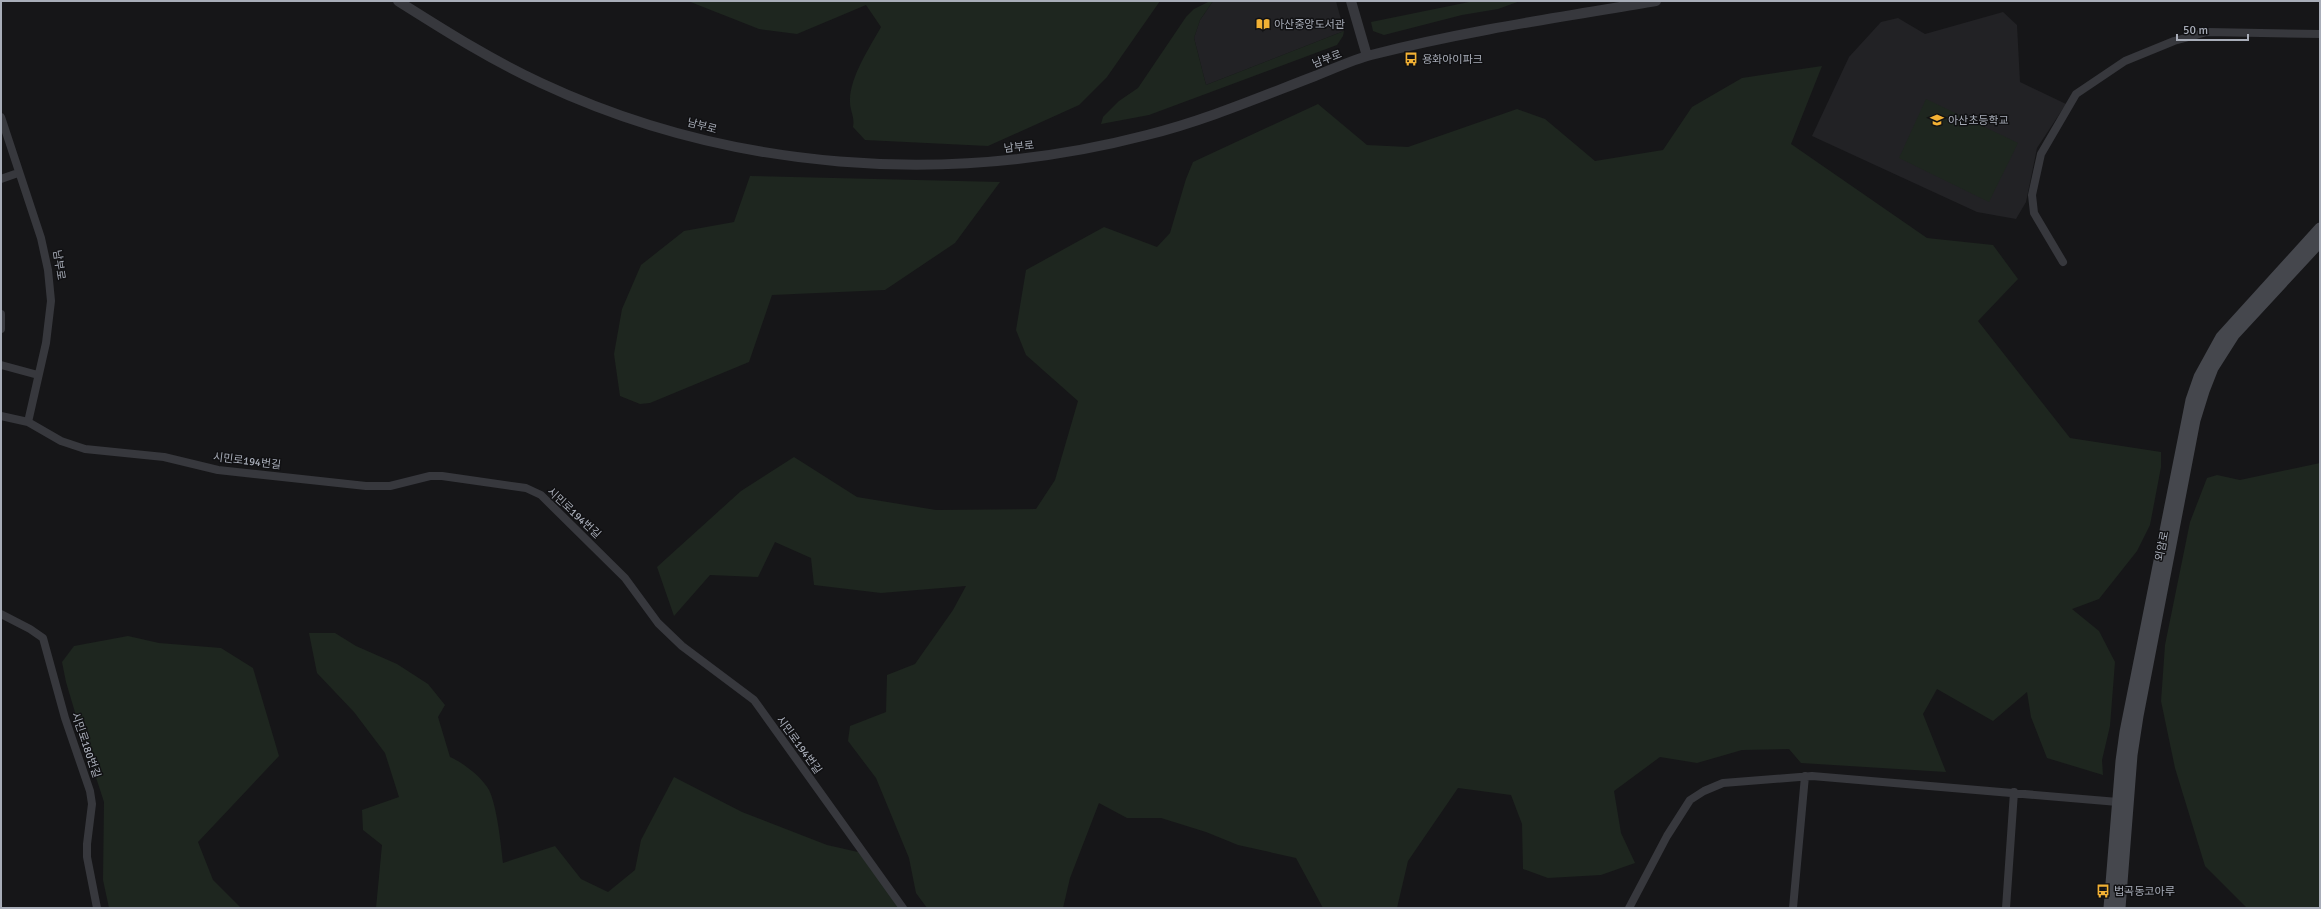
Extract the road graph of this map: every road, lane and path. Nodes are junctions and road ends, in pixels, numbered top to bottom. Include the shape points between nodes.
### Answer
1 (398, 1) edge
2 (1351, 1) edge
3 (1656, 1) edge
4 (2320, 34) edge
5 (1367, 56) junction
6 (1, 120) edge
7 (18, 173) junction
8 (1, 179) edge
9 (2320, 228) edge
10 (2320, 242) edge
11 (2063, 262) dead end
12 (1, 314) edge
13 (1, 329) edge
14 (1, 365) edge
15 (38, 375) junction
16 (1, 416) edge
17 (28, 422) junction
18 (1, 614) edge
19 (1805, 776) junction
20 (2014, 792) junction
21 (2118, 802) junction
22 (98, 908) edge
23 (903, 908) edge
24 (1629, 908) edge
25 (1793, 908) edge
26 (2006, 908) edge
27 (2109, 908) edge
28 (2120, 908) edge

1 - 5 street, 남부로 via 488,56 541,84 606,110 712,141 836,162 952,165 1010,161 1112,144 1196,120
2 - 5 street
3 - 5 street, 남부로 via 1478,30
4 - 11 street via 2207,32 2174,41 2125,61 2076,94 2041,154 2032,195 2034,214
6 - 7 street, 남부로
7 - 8 street
7 - 15 street, 남부로 via 42,238 50,285 51,301 46,343
9 - 21 main road, 외암로 via 2221,337 2199,377 2191,400 2132,690 2121,761
10 - 28 main road, 외암로 via 2234,335 2213,368 2195,420 2136,724
12 - 13 street
14 - 15 street
15 - 17 street, 남부로
16 - 17 street, 시민로194번길
17 - 23 street, 시민로194번길 via 61,441 85,449 164,457 218,470 366,486 390,486 430,476 442,476 526,488 541,495 625,578 658,623 682,646 754,700
18 - 22 street, 시민로180번길 via 43,638 65,718 90,791 92,804 87,857
19 - 20 street
19 - 24 street via 1723,783 1690,800 1667,836
19 - 25 street
20 - 21 street
20 - 26 street
21 - 27 main road, 외암로

